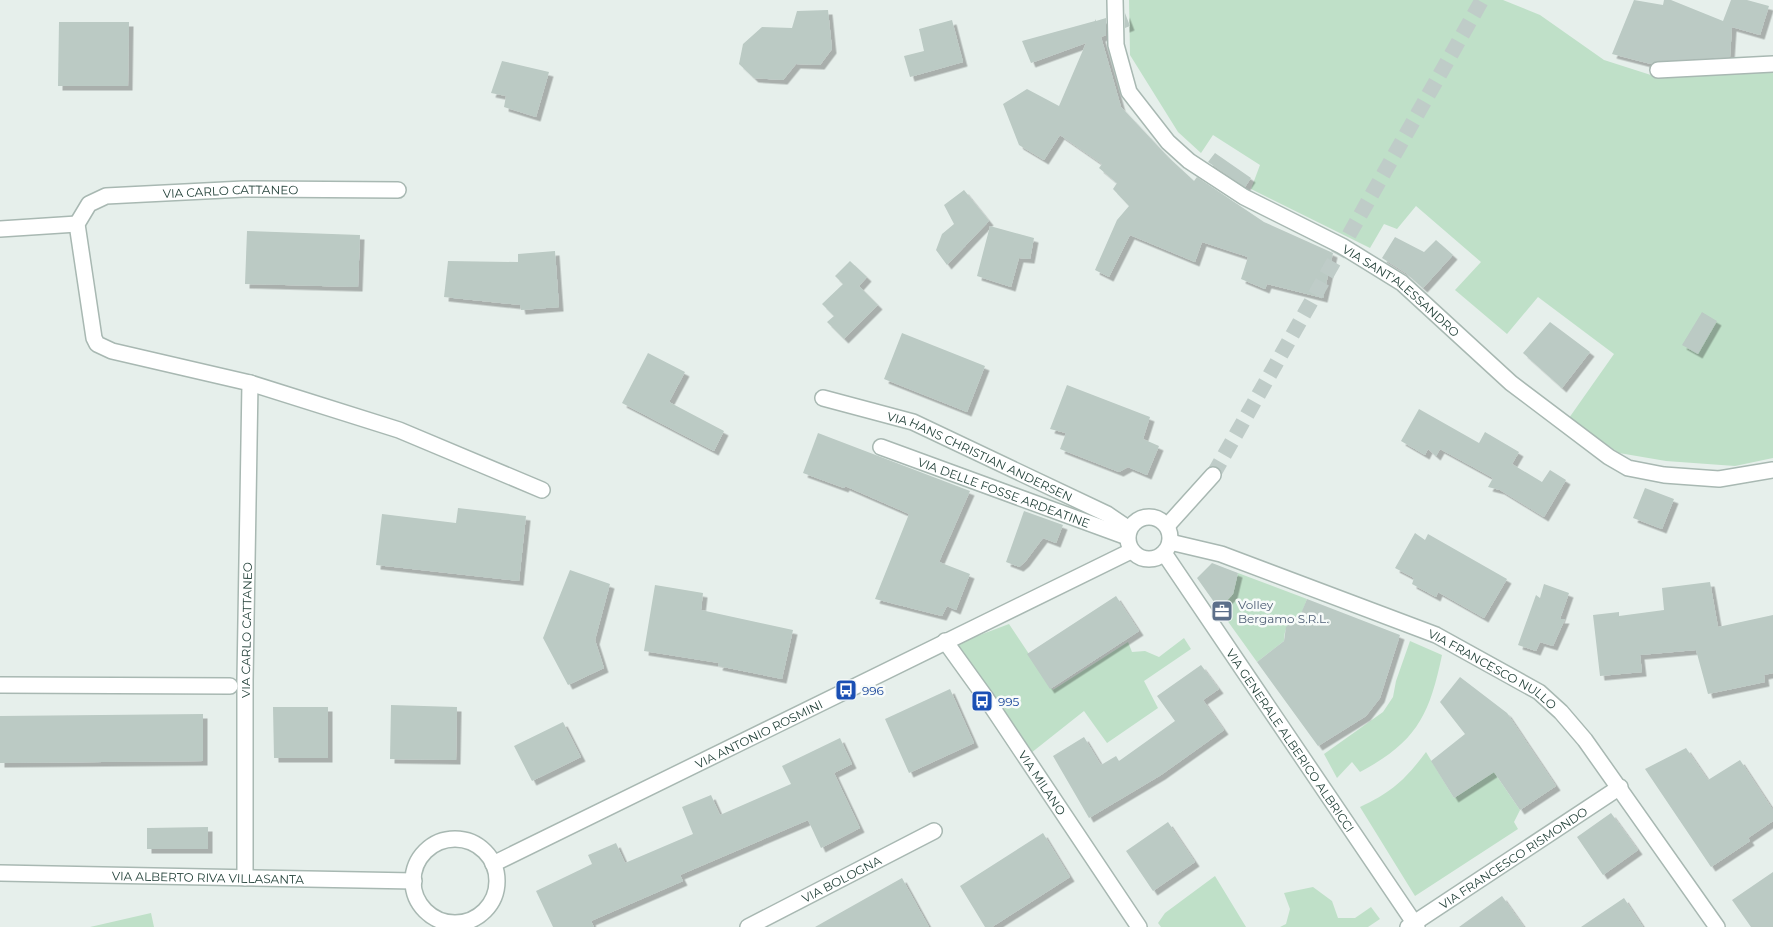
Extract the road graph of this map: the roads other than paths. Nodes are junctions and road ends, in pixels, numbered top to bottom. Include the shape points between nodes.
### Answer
1 (1115, 0) edge
2 (1773, 64) edge
3 (1658, 70) dead end
4 (398, 190) dead end
5 (77, 224) junction
6 (0, 229) edge
7 (250, 383) junction
8 (823, 398) dead end
9 (881, 447) dead end
10 (1773, 470) edge
11 (1213, 476) tunnel mouth
12 (542, 490) dead end
13 (1167, 526) junction
14 (1129, 539) junction
15 (1167, 548) junction
16 (944, 641) junction
17 (0, 686) edge
18 (230, 686) dead end
19 (1620, 787) junction
20 (934, 831) dead end
21 (493, 864) junction
22 (0, 873) edge
23 (245, 878) junction
24 (414, 880) junction
25 (461, 925) edge
26 (1413, 926) edge
27 (748, 927) edge
28 (1139, 927) edge
29 (1717, 927) edge

1 - 10 street, VIA SANT'ALESSANDRO via 1116,45 1129,92 1168,142 1189,161 1244,197 1342,246 1402,283 1511,383 1628,468 1664,475 1719,479
2 - 3 street
4 - 5 street, VIA CARLO CATTANEO via 244,189 106,196 89,204
5 - 6 street
5 - 7 street via 97,344 112,351
7 - 12 street via 399,430
7 - 23 street, VIA CARLO CATTANEO
8 - 14 street, VIA HANS CHRISTIAN ANDERSEN via 913,422 1107,514
9 - 14 street, VIA DELLE FOSSE ARDEATINE
11 - 13 street
13 - 14 street via 1148,516 1134,522
13 - 15 street
14 - 15 street via 1146,559 1153,559
14 - 16 street, VIA ANTONIO ROSMINI
15 - 19 street, VIA FRANCESCO NULLO via 1221,554 1436,635 1539,692 1585,740
15 - 26 street, VIA GENERALE ALBERICO ALBRICCI
16 - 21 street, VIA ANTONIO ROSMINI
16 - 28 street, VIA MILANO via 986,698
17 - 18 street
19 - 26 street, VIA FRANCESCO RISMONDO
19 - 29 street, VIA FRANCESCO NULLO
20 - 27 street, VIA BOLOGNA
21 - 24 street via 474,844 447,840 426,852 419,861
21 - 25 street via 497,882 493,900 481,914
22 - 23 street, VIA ALBERTO RIVA VILLASANTA
23 - 24 street, VIA ALBERTO RIVA VILLASANTA
24 - 25 street via 416,897 429,914 444,922

